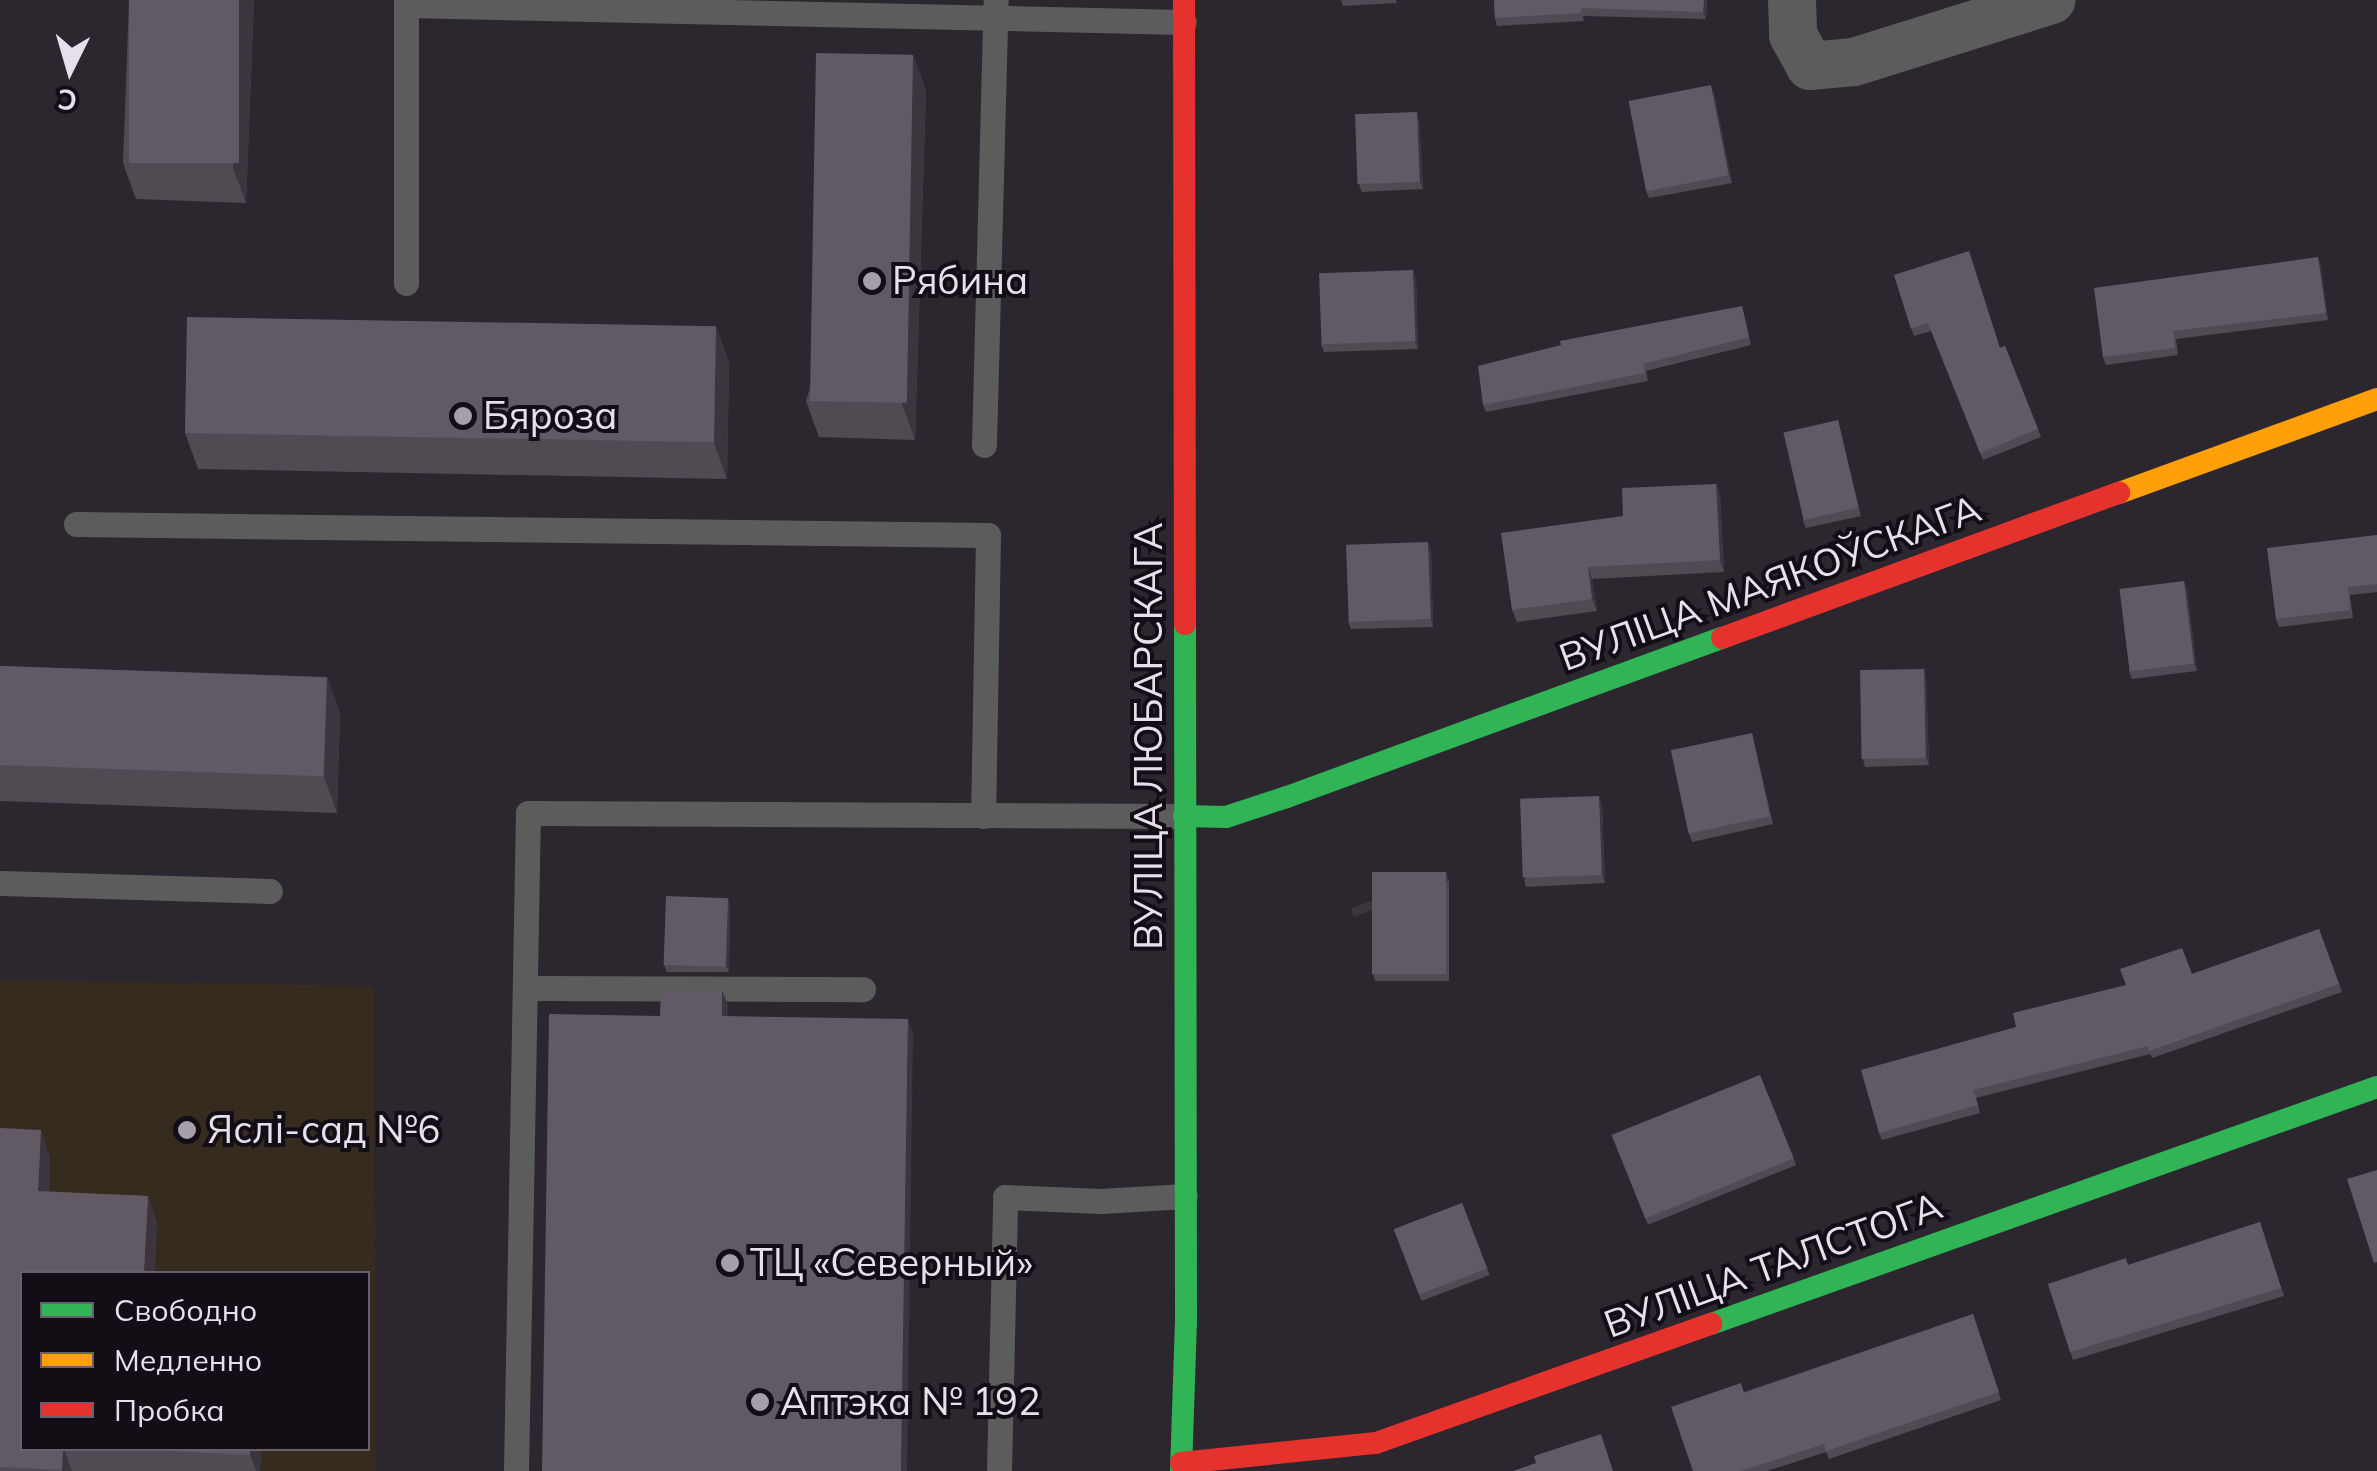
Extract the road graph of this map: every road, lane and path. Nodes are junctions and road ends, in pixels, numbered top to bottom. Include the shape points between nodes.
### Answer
1 (2052, 0) edge
2 (406, 2) edge
3 (996, 8) edge
4 (1184, 11) edge
5 (1792, 18) edge
6 (406, 283) dead end
7 (2377, 398) edge
8 (984, 445) dead end
9 (76, 524) dead end
10 (983, 816) junction
11 (1184, 816) junction
12 (0, 883) edge
13 (270, 891) dead end
14 (525, 988) junction
15 (863, 989) dead end
16 (2377, 1087) edge
17 (1185, 1196) junction
18 (1181, 1467) edge
19 (516, 1471) edge
20 (999, 1471) edge

1 - 5 street via 1854,62 1810,66
2 - 3 lane
2 - 6 lane
3 - 4 lane
3 - 8 lane
4 - 11 street, ВУЛІЦА ЛЮБАРСКАГА
7 - 11 street, ВУЛІЦА МАЯКОЎСКАГА via 1287,798 1226,818
9 - 10 lane via 988,535
10 - 11 lane
10 - 14 lane via 528,813
11 - 17 street, ВУЛІЦА ЛЮБАРСКАГА
12 - 13 lane
14 - 15 lane
14 - 19 lane
16 - 18 street, ВУЛІЦА ТАЛСТОГА via 1376,1443
17 - 18 street, ВУЛІЦА ЛЮБАРСКАГА
17 - 20 lane via 1004,1197

